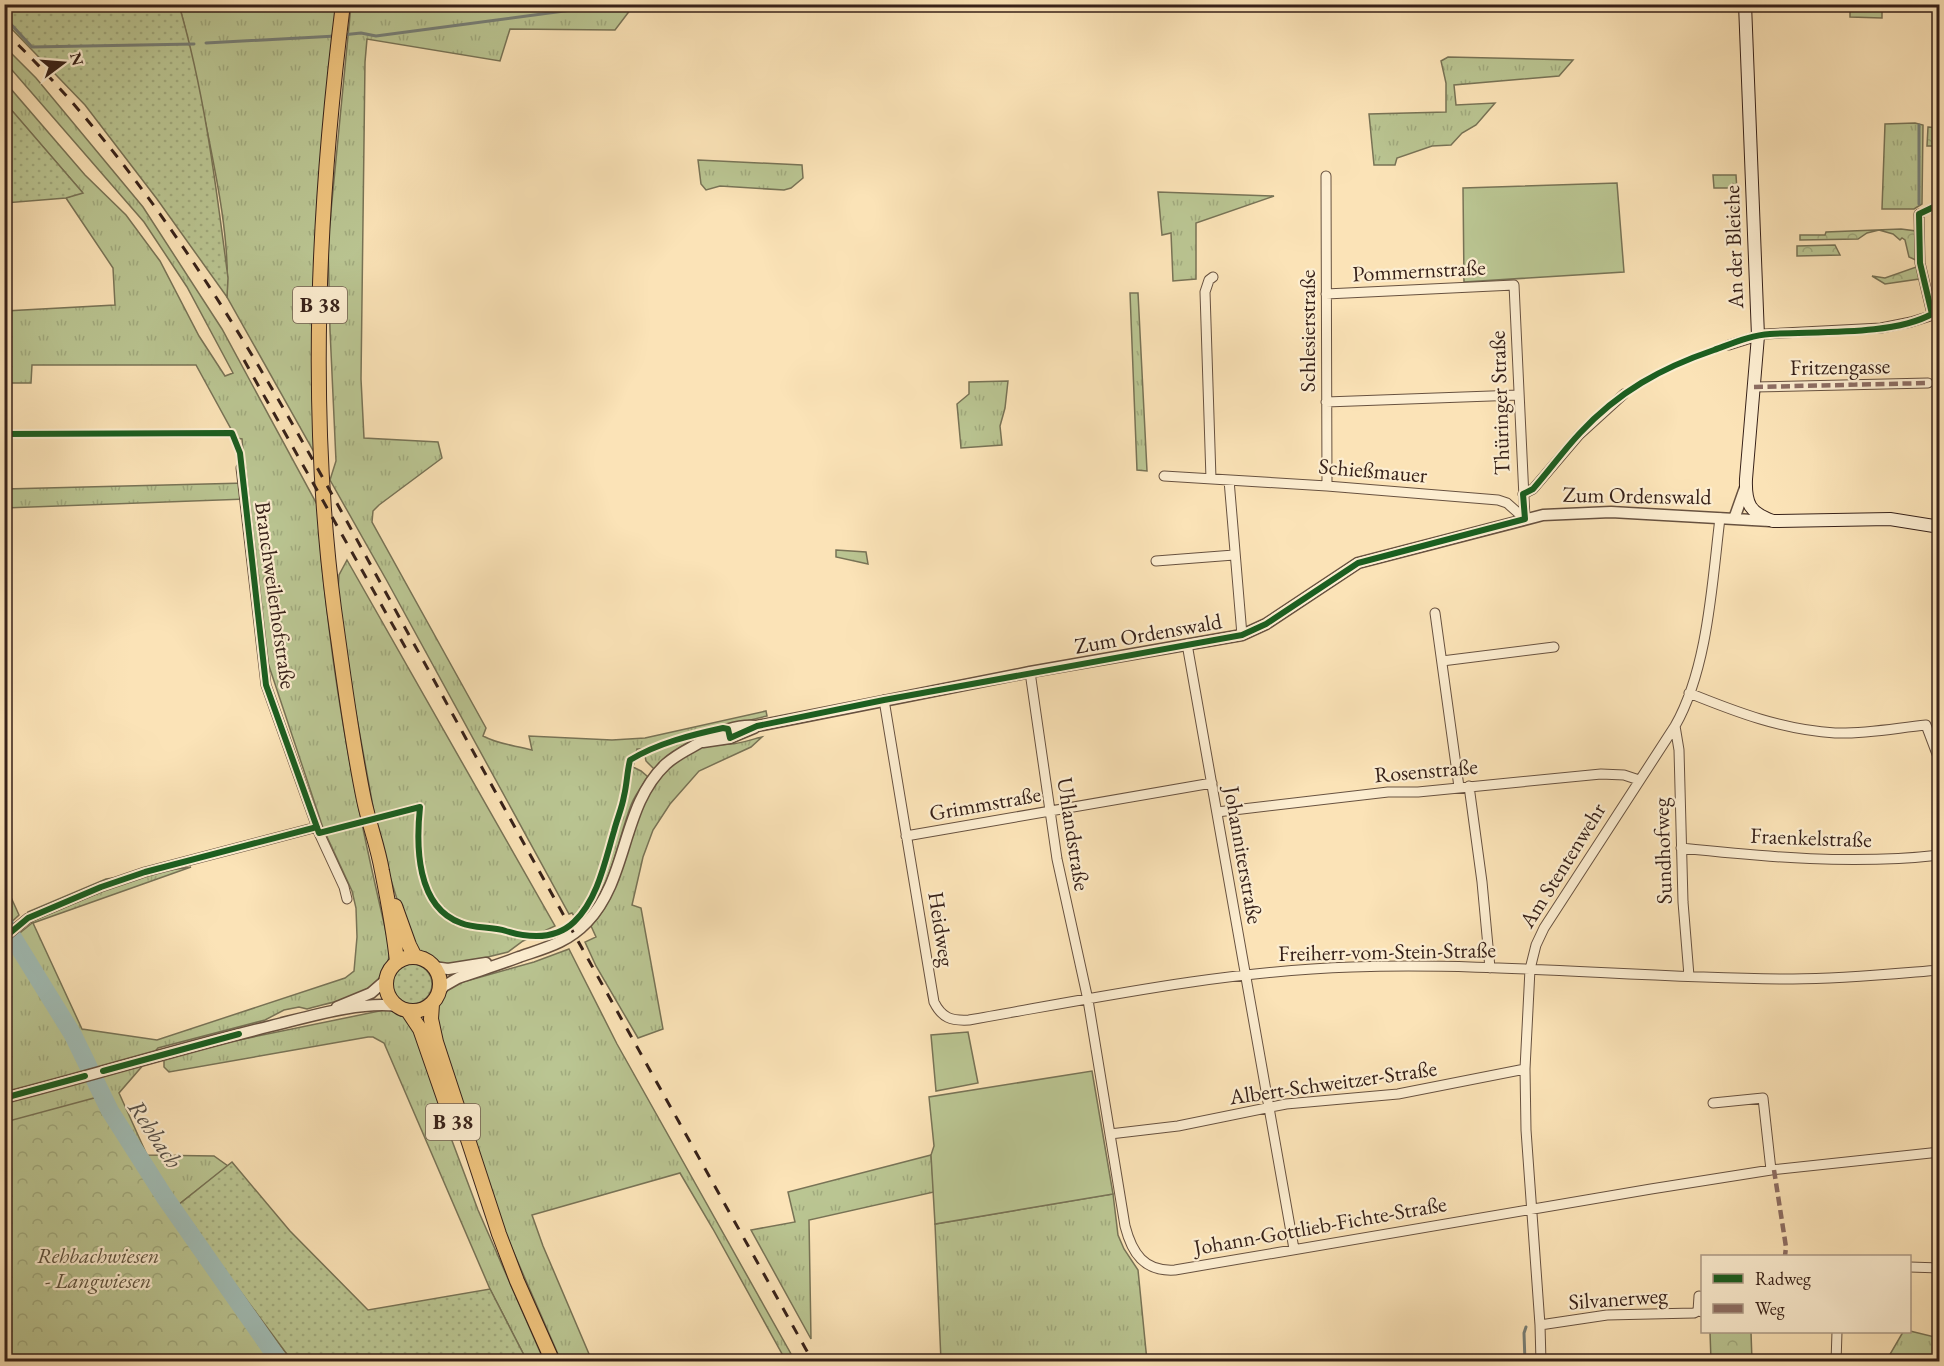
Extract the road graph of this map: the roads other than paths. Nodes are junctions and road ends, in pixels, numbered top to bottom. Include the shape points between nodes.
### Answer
1 (343, 4) edge
2 (1745, 4) edge
3 (1326, 176) dead end
4 (1919, 214) dead end
5 (1213, 277) dead end
6 (1514, 285) joint
7 (1326, 294) junction
8 (1936, 314) edge
9 (1758, 336) junction
10 (1729, 345) dead end
11 (1928, 383) dead end
12 (1754, 387) junction
13 (1624, 394) dead end
14 (1518, 395) junction
15 (1326, 402) junction
16 (241, 468) dead end
17 (1164, 476) dead end
18 (1211, 479) junction
19 (1229, 480) junction
20 (1327, 486) junction
21 (1746, 488) junction
22 (1523, 494) junction
23 (1720, 518) junction
24 (1525, 519) junction
25 (1734, 519) junction
26 (1773, 521) junction
27 (1940, 527) edge
28 (1234, 555) junction
29 (1156, 561) dead end
30 (1435, 613) dead end
31 (1242, 635) junction
32 (1187, 644) junction
33 (1554, 647) dead end
34 (1442, 661) junction
35 (1030, 672) junction
36 (1689, 693) junction
37 (884, 700) junction
38 (1675, 726) junction
39 (1940, 762) edge
40 (1639, 780) junction
41 (1212, 783) junction
42 (1464, 786) junction
43 (1050, 812) junction
44 (1217, 812) junction
45 (317, 827) junction
46 (906, 836) junction
47 (1681, 848) junction
48 (1940, 855) edge
49 (382, 870) junction
50 (347, 899) dead end
51 (4, 938) edge
52 (415, 957) junction
53 (519, 957) junction
54 (397, 962) junction
55 (434, 967) junction
56 (1490, 968) junction
57 (1530, 969) junction
58 (1940, 970) edge
59 (1245, 975) junction
60 (1689, 976) junction
61 (386, 980) junction
62 (435, 998) junction
63 (1088, 1000) junction
64 (403, 1008) junction
65 (317, 1015) junction
66 (1525, 1069) junction
67 (4, 1098) edge
68 (1713, 1103) dead end
69 (1267, 1107) junction
70 (1110, 1134) junction
71 (1940, 1152) edge
72 (1771, 1170) junction
73 (1532, 1209) junction
74 (499, 1234) junction
75 (1294, 1249) junction
76 (1911, 1267) edge
77 (1940, 1268) edge
78 (1701, 1297) edge
79 (1700, 1312) edge
80 (1540, 1325) junction
81 (1837, 1333) edge
82 (554, 1362) edge
83 (1541, 1362) edge
84 (1836, 1362) edge

1 - 49 main road, B 38 via 321,236 321,447 347,706
2 - 9 main road, An der Bleiche
3 - 7 street, Schlesierstraße
4 - 8 street via 1920,262
5 - 18 street via 1205,292
6 - 7 street, Pommernstraße
6 - 14 street, Thüringer Straße
7 - 15 street, Schlesierstraße
8 - 9 street via 1881,328
9 - 10 street
9 - 12 main road, An der Bleiche
11 - 12 street, Fritzengasse
12 - 21 main road, An der Bleiche
13 - 22 street via 1579,435 1533,489
14 - 15 street
14 - 22 street, Thüringer Straße
15 - 20 street, Schlesierstraße
16 - 45 street, Branchweilerhofstraße via 266,685
17 - 18 street, Schießmauer
18 - 19 street, Schießmauer
19 - 20 street, Schießmauer
19 - 28 street
20 - 24 street, Schießmauer via 1498,500
21 - 25 street, An der Bleiche
21 - 26 main road, An der Bleiche via 1753,511
22 - 24 street, Thüringer Straße
23 - 24 street, Zum Ordenswald via 1585,512
23 - 25 street, Zum Ordenswald
23 - 36 street, Am Stentenwehr via 1706,628
24 - 31 street, Zum Ordenswald via 1358,563 1266,624
25 - 26 street, Zum Ordenswald
26 - 27 main road, Zum Ordenswald via 1890,519
28 - 29 street
28 - 31 street
30 - 34 street
31 - 32 street, Zum Ordenswald
32 - 35 street, Zum Ordenswald
32 - 41 street, Johanniterstraße
33 - 34 street
34 - 42 street
35 - 37 street, Zum Ordenswald
35 - 43 street, Uhlandstraße
36 - 38 street, Am Stentenwehr
36 - 39 street via 1792,728 1849,732 1926,725
37 - 46 street, Heidweg
37 - 53 street, Zum Ordenswald via 757,726 730,738 700,742 682,752 666,764 648,787 607,894 591,917 560,944
38 - 40 street, Am Stentenwehr
38 - 47 street, Sundhofweg
40 - 42 street, Rosenstraße via 1601,774
40 - 57 street, Am Stentenwehr via 1544,928
41 - 43 street, Grimmstraße
41 - 44 street, Johanniterstraße
42 - 44 street, Rosenstraße
42 - 56 street via 1482,882
43 - 46 street, Grimmstraße
43 - 63 street, Uhlandstraße via 1063,892
44 - 59 street, Johanniterstraße
45 - 50 street, Branchweilerhofstraße
45 - 51 street via 101,887 28,918
46 - 63 street, Heidweg via 934,1002 943,1016 969,1020
47 - 48 street, Fraenkelstraße via 1840,860
47 - 60 street, Sundhofweg
49 - 52 main road, B 38
49 - 54 main road, B 38
52 - 54 main road
52 - 55 main road
53 - 55 street, Zum Ordenswald via 453,969
53 - 62 street, Zum Ordenswald via 458,978 444,986
54 - 61 main road
55 - 62 main road via 440,980
56 - 57 street, Freiherr-vom-Stein-Straße
56 - 59 street, Freiherr-vom-Stein-Straße via 1353,967
57 - 60 street, Freiherr-vom-Stein-Straße
57 - 66 street, Am Stentenwehr
58 - 60 street, Freiherr-vom-Stein-Straße via 1815,979
59 - 63 street, Freiherr-vom-Stein-Straße
59 - 69 street, Johanniterstraße
61 - 64 main road via 388,994
61 - 65 street via 371,993
62 - 64 main road via 419,1011
62 - 74 main road, B 38 via 431,1019 436,1042
63 - 70 street, Johann-Gottlieb-Fichte-Straße
64 - 65 street via 378,1005
64 - 74 main road, B 38 via 420,1029 463,1151
65 - 67 street
66 - 69 street, Albert-Schweitzer-Straße via 1398,1094
66 - 73 street, Am Stentenwehr
68 - 72 street via 1762,1098
69 - 70 street, Albert-Schweitzer-Straße via 1178,1126
69 - 75 street, Johanniterstraße
70 - 75 street, Johann-Gottlieb-Fichte-Straße via 1129,1241 1139,1258 1162,1271
71 - 72 street, Johann-Gottlieb-Fichte-Straße
72 - 73 street, Johann-Gottlieb-Fichte-Straße
73 - 75 street, Johann-Gottlieb-Fichte-Straße
73 - 80 street, Am Stentenwehr
74 - 82 main road, B 38
76 - 77 street
78 - 79 street, Silvanerweg
79 - 80 street, Silvanerweg via 1607,1315
80 - 83 street, Am Stentenwehr
81 - 84 street

